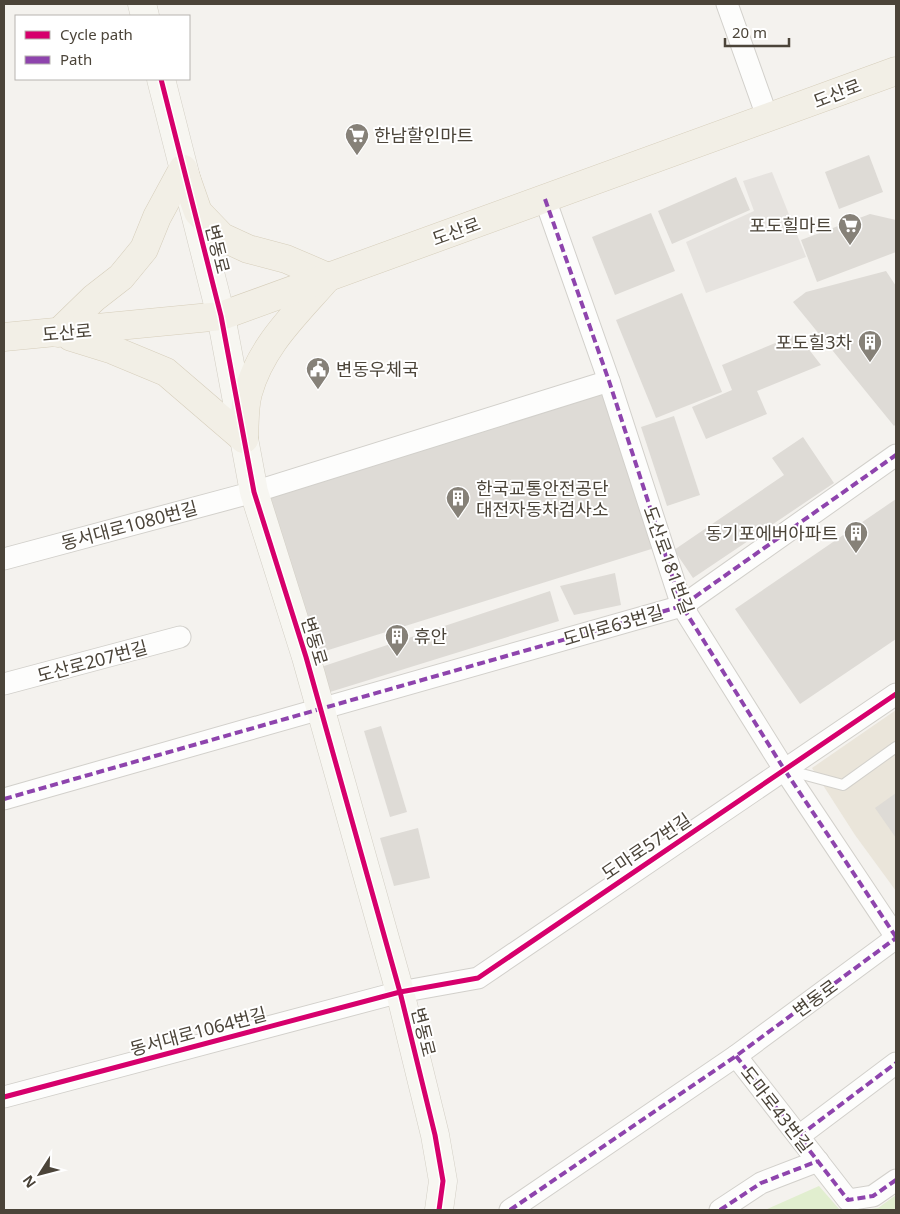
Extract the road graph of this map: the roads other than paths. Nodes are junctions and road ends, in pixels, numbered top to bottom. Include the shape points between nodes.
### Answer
1 (727, 4) edge
2 (896, 71) edge
3 (161, 80) edge
4 (768, 119) junction
5 (183, 169) junction
6 (545, 199) junction
7 (328, 277) junction
8 (221, 316) junction
9 (58, 332) junction
10 (4, 337) edge
11 (609, 381) junction
12 (244, 439) junction
13 (896, 455) edge
14 (254, 492) junction
15 (4, 558) edge
16 (682, 606) junction
17 (180, 637) dead end
18 (4, 684) edge
19 (896, 694) edge
20 (320, 708) junction
21 (896, 747) edge
22 (784, 769) junction
23 (4, 800) edge
24 (896, 937) edge
25 (400, 992) junction
26 (736, 1056) junction
27 (896, 1063) edge
28 (4, 1097) edge
29 (799, 1136) junction
30 (818, 1161) junction
31 (896, 1180) edge
32 (439, 1210) edge
33 (510, 1210) edge
34 (720, 1210) edge

1 - 4 street
2 - 4 main road, 도산로
3 - 5 street, 변동로
4 - 6 main road, 도산로
5 - 7 main road via 198,212 222,237
5 - 8 street, 변동로
5 - 9 main road via 157,216 144,249 121,277
6 - 7 main road, 도산로
6 - 11 street, 도산로181번길
7 - 8 main road, 도산로
7 - 12 main road via 276,334 258,365 248,394
8 - 9 main road, 도산로
8 - 12 street, 변동로
9 - 10 main road, 도산로
9 - 12 main road via 114,350 166,372
11 - 14 street
11 - 16 street, 도산로181번길
12 - 14 street, 변동로
13 - 16 street, 도마로63번길
14 - 15 street, 동서대로1080번길
14 - 20 street, 변동로
16 - 20 street, 도마로63번길
16 - 22 street, 도산로181번길
17 - 18 street, 도산로207번길
19 - 22 street, 도마로57번길
20 - 23 street
20 - 25 street, 변동로
21 - 22 lane via 843,785
22 - 24 street, 도산로181번길
22 - 25 street, 도마로57번길 via 478,978
24 - 26 street, 변동로
25 - 28 street, 동서대로1064번길
25 - 32 street, 변동로 via 435,1135 443,1181
26 - 29 street, 도마로43번길
26 - 33 street, 변동로
27 - 29 street
29 - 30 street, 도마로43번길
30 - 31 street, 도마로43번길 via 848,1200 873,1196
30 - 34 street, 도마로43번길 via 761,1183

